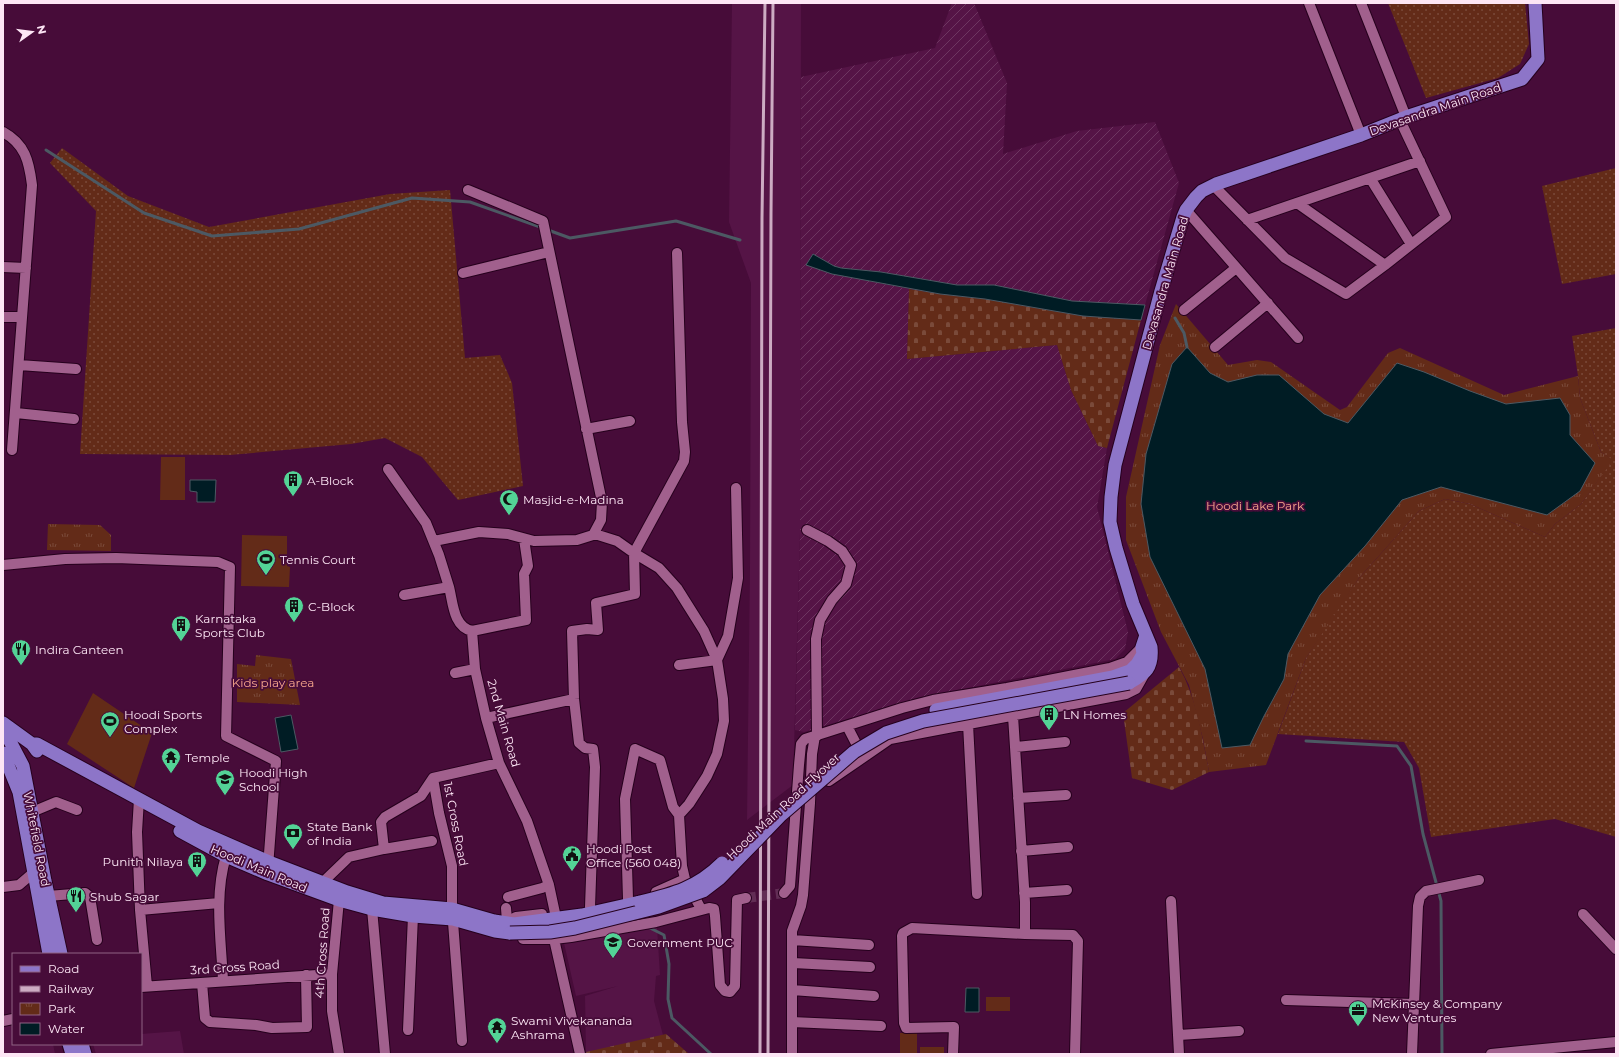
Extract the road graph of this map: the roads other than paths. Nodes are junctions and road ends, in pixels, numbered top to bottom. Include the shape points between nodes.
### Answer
1 (1310, 3) edge
2 (1362, 3) edge
3 (1535, 3) edge
4 (1403, 118) junction
5 (3, 132) edge
6 (1361, 136) junction
7 (1420, 161) junction
8 (1370, 178) junction
9 (1213, 186) junction
10 (468, 190) dead end
11 (1297, 202) junction
12 (1186, 210) junction
13 (1247, 220) junction
14 (1411, 244) junction
15 (549, 252) junction
16 (677, 253) dead end
17 (1385, 265) junction
18 (3, 267) edge
19 (26, 268) junction
20 (1236, 268) junction
21 (463, 273) dead end
22 (1268, 303) junction
23 (1184, 310) dead end
24 (3, 317) edge
25 (22, 317) junction
26 (1298, 338) dead end
27 (1215, 346) dead end
28 (19, 365) junction
29 (76, 369) dead end
30 (16, 413) junction
31 (74, 419) dead end
32 (630, 421) dead end
33 (586, 429) junction
34 (12, 450) dead end
35 (388, 469) dead end
36 (736, 488) dead end
37 (807, 530) dead end
38 (593, 535) junction
39 (524, 539) junction
40 (434, 541) junction
41 (634, 553) junction
42 (3, 565) edge
43 (449, 587) junction
44 (404, 595) dead end
45 (472, 631) junction
46 (1144, 645) junction
47 (717, 660) junction
48 (679, 665) dead end
49 (475, 669) junction
50 (455, 673) dead end
51 (1145, 673) junction
52 (574, 699) junction
53 (1013, 716) junction
54 (486, 718) junction
55 (3, 723) edge
56 (968, 724) junction
57 (847, 726) junction
58 (3, 728) edge
59 (812, 737) junction
60 (1065, 742) dead end
61 (1016, 747) junction
62 (3, 754) edge
63 (862, 757) junction
64 (499, 763) junction
65 (433, 778) junction
66 (1066, 795) dead end
67 (810, 798) junction
68 (1018, 798) junction
69 (138, 804) junction
70 (77, 810) dead end
71 (32, 812) junction
72 (679, 815) junction
73 (432, 841) dead end
74 (1068, 847) dead end
75 (384, 849) junction
76 (1021, 851) junction
77 (226, 856) junction
78 (268, 868) junction
79 (33, 873) junction
80 (685, 879) junction
81 (1479, 880) dead end
82 (322, 883) junction
83 (549, 885) junction
84 (3, 887) edge
85 (1067, 890) dead end
86 (784, 893) dead end
87 (1024, 893) junction
88 (977, 894) dead end
89 (48, 896) junction
90 (508, 897) dead end
91 (746, 898) dead end
92 (628, 899) junction
93 (339, 900) junction
94 (1171, 901) dead end
95 (219, 903) junction
96 (590, 907) junction
97 (506, 908) dead end
98 (372, 909) junction
99 (701, 909) junction
100 (140, 910) junction
101 (555, 913) junction
102 (453, 914) junction
103 (1583, 914) dead end
104 (413, 916) junction
105 (507, 927) junction
106 (1025, 934) junction
107 (554, 939) junction
108 (97, 940) dead end
109 (792, 940) junction
110 (868, 945) dead end
111 (1616, 950) edge
112 (49, 953) edge
113 (61, 953) edge
114 (793, 963) junction
115 (870, 968) dead end
116 (332, 974) junction
117 (306, 975) junction
118 (223, 980) junction
119 (202, 983) junction
120 (144, 986) edge
121 (792, 990) junction
122 (874, 996) dead end
123 (1286, 1000) dead end
124 (1414, 1004) junction
125 (792, 1022) junction
126 (881, 1026) dead end
127 (408, 1030) dead end
128 (1239, 1031) dead end
129 (1179, 1035) junction
130 (462, 1041) dead end
131 (1616, 1042) edge
132 (339, 1054) edge
133 (385, 1054) edge
134 (580, 1054) edge
135 (792, 1054) edge
136 (953, 1054) edge
137 (1075, 1054) edge
138 (1180, 1054) edge
139 (1412, 1054) edge
140 (1491, 1054) edge

1 - 6 street
2 - 4 street
3 - 4 main road, Devasandra Main Road via 1538,58 1522,79
4 - 6 main road, Devasandra Main Road
4 - 7 street
5 - 19 street via 23,149 29,162 32,185
6 - 9 main road, Devasandra Main Road
7 - 8 street
7 - 14 street via 1446,217
8 - 11 street
8 - 14 street
9 - 12 main road, Devasandra Main Road via 1202,191
9 - 13 street
10 - 15 street via 543,221
11 - 13 street
11 - 17 street
12 - 20 street
12 - 46 main road, Devasandra Main Road via 1161,291 1115,465 1111,496 1110,522
13 - 17 street via 1285,258 1346,294
14 - 17 street
15 - 21 street
15 - 33 street
16 - 41 street via 684,461
18 - 19 street
19 - 25 street
20 - 22 street
20 - 23 street
22 - 26 street
22 - 27 street
24 - 25 street
25 - 28 street
28 - 29 street
28 - 30 street
30 - 31 street
30 - 34 street
32 - 33 street
33 - 38 street via 602,502 601,520
35 - 40 street via 426,523
36 - 47 street via 738,578 728,636
37 - 59 street via 842,551 851,565 846,584 820,620 817,633
38 - 39 street via 577,540
38 - 41 street via 617,541
39 - 40 street via 508,534 479,532
39 - 45 street via 528,566 524,574 526,620
40 - 43 street
41 - 47 street via 659,568 677,588 704,631
41 - 52 street via 634,594 596,603 598,630 572,631
42 - 78 street via 66,559 116,558 218,562 230,567 226,736 276,761
43 - 44 street
43 - 45 street via 458,622 462,628
45 - 49 street, 2nd Main Road
46 - 51 main road, Devasandra Main Road via 1151,647 1152,654 1152,661
46 - 57 street via 1127,662 1110,668 933,700
46 - 105 main road, Hoodi Main Road Flyover, bridge via 1137,664 1130,671 1113,677 936,710 897,720 867,734 829,762 713,872 689,887 673,894 582,915
47 - 48 street
47 - 72 street via 724,721 716,754 703,784
49 - 50 street
49 - 54 street, 2nd Main Road
51 - 53 street via 1136,689 1126,694
51 - 105 main road, Hoodi Main Road Flyover, bridge via 1129,683 923,721 886,733 854,752 781,815 720,878 703,891 659,907 575,928 550,932
52 - 54 street
52 - 96 street via 579,743 585,748 592,749 595,767
53 - 56 street
53 - 61 street
54 - 64 street, 2nd Main Road
55 - 69 main road, Hoodi Main Road via 77,775
56 - 63 street via 890,739
56 - 88 street
57 - 59 street
57 - 63 street
58 - 71 main road, Whitefield Road via 23,766
59 - 67 street
59 - 86 street via 801,744 790,886
60 - 61 street
61 - 68 street
62 - 79 main road, Whitefield Road via 19,792
63 - 67 street
64 - 65 street, 1st Cross Road
64 - 83 street, 2nd Main Road via 527,821
65 - 75 street via 421,796 385,817 382,822
65 - 102 street, 1st Cross Road via 452,866
66 - 68 street
67 - 109 street via 803,896 792,931
68 - 76 street
69 - 77 main road, Hoodi Main Road
69 - 78 main road via 198,831
69 - 100 street
70 - 71 street via 56,802
71 - 89 main road, Whitefield Road
72 - 80 street
72 - 92 street via 673,807 660,760 635,749 625,799
73 - 75 street
74 - 76 street
75 - 82 street via 349,858
76 - 87 street
77 - 78 main road, Hoodi Main Road
77 - 95 street via 221,871
78 - 82 main road
78 - 93 main road, Hoodi Main Road
79 - 84 street via 19,885
79 - 112 main road, Whitefield Road
80 - 92 street via 667,888
80 - 99 street
81 - 124 street via 1426,891 1420,897
82 - 102 main road via 383,903
83 - 90 street
83 - 101 street, 2nd Main Road
85 - 87 street
87 - 106 street
89 - 108 street via 85,893 90,897
89 - 113 main road, Whitefield Road
91 - 99 street via 737,900 735,986 730,992 725,991 720,985 714,910
92 - 96 street
93 - 98 main road, Hoodi Main Road
93 - 116 street, 4th Cross Road
94 - 129 street
95 - 100 street
95 - 118 street
96 - 101 street
97 - 105 street
98 - 104 main road, Hoodi Main Road
98 - 133 street
99 - 107 street via 656,922
100 - 120 street
101 - 105 street via 516,916
102 - 104 main road, Hoodi Main Road
102 - 105 main road, Hoodi Main Road
102 - 130 street, 1st Cross Road
103 - 111 street
104 - 127 street
105 - 107 street via 510,938
106 - 136 street via 912,928 903,933 906,1028 954,1027
106 - 137 street via 1073,935 1077,938
107 - 134 street
109 - 110 street
109 - 114 street
114 - 115 street
114 - 121 street
116 - 117 street, 3rd Cross Road
116 - 132 street, 4th Cross Road via 332,1011
117 - 118 street, 3rd Cross Road
117 - 119 street via 307,1028 272,1028 210,1022 205,1018
118 - 119 street, 3rd Cross Road
119 - 120 street, 3rd Cross Road
121 - 122 street
121 - 125 street
123 - 124 street
124 - 139 street
125 - 126 street
125 - 135 street
128 - 129 street
129 - 138 street
131 - 140 street

